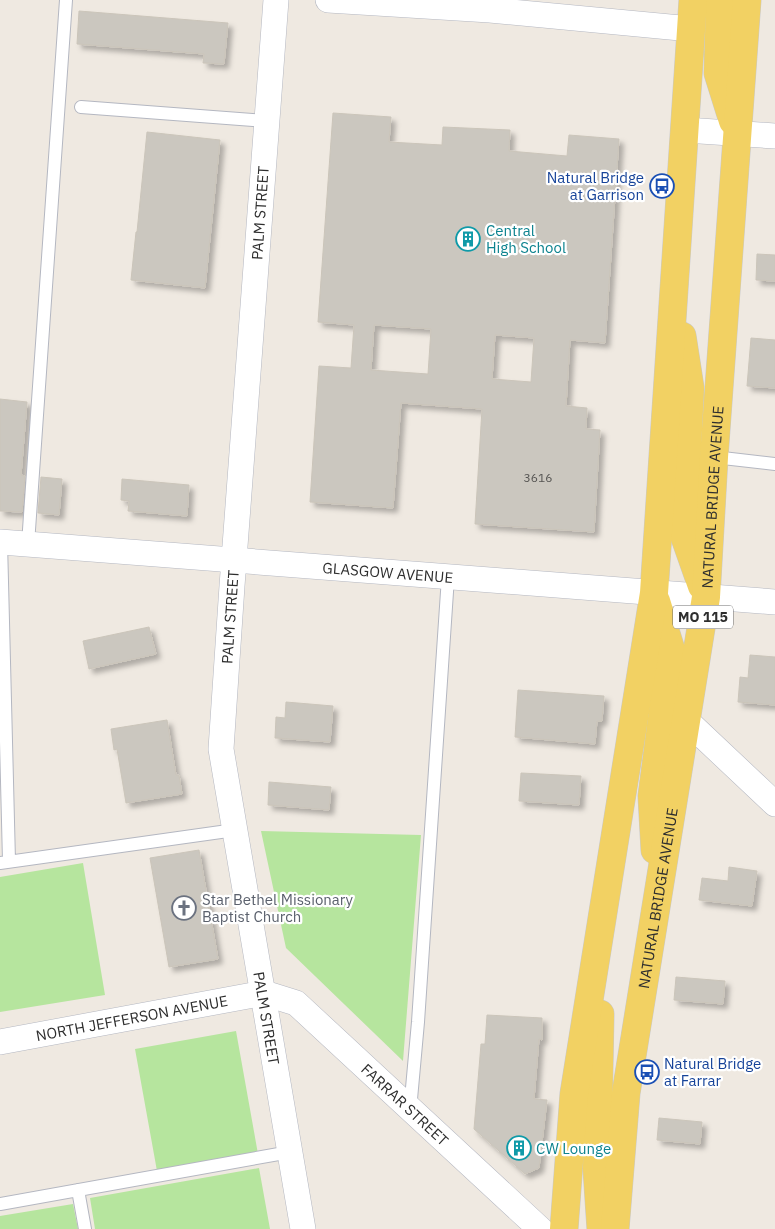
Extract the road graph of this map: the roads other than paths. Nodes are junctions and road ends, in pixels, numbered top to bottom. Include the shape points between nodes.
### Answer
1 (66, 0) edge
2 (276, 0) edge
3 (328, 0) edge
4 (693, 0) edge
5 (720, 0) edge
6 (747, 0) edge
7 (490, 5) edge
8 (691, 29) junction
9 (80, 107) dead end
10 (267, 121) junction
11 (685, 130) junction
12 (737, 134) junction
13 (775, 136) edge
14 (674, 290) junction
15 (714, 457) junction
16 (775, 464) edge
17 (0, 542) edge
18 (28, 544) junction
19 (234, 559) junction
20 (448, 577) junction
21 (654, 593) junction
22 (706, 597) junction
23 (775, 602) edge
24 (687, 721) junction
25 (775, 804) edge
26 (235, 830) junction
27 (5, 862) edge
28 (659, 894) junction
29 (597, 947) junction
30 (264, 993) junction
31 (0, 1042) edge
32 (410, 1110) junction
33 (290, 1152) junction
34 (78, 1190) junction
35 (0, 1204) edge
36 (85, 1229) edge
37 (303, 1229) edge
38 (540, 1229) edge
39 (564, 1229) edge
40 (601, 1229) edge
41 (615, 1229) edge

1 - 18 lane
2 - 10 street, PALM STREET
3 - 7 street
4 - 8 main road, MO 115
5 - 12 main road via 718,73
6 - 12 main road, NATURAL BRIDGE AVENUE / MO 115
7 - 8 street
8 - 11 main road, MO 115
9 - 10 lane
10 - 19 street, PALM STREET
11 - 12 street
11 - 14 main road, MO 115
12 - 13 street
12 - 15 main road, NATURAL BRIDGE AVENUE / MO 115
14 - 21 main road, MO 115
14 - 22 main road via 690,388 683,532
15 - 16 lane
15 - 22 main road, NATURAL BRIDGE AVENUE / MO 115
17 - 18 street, GLASGOW AVENUE
17 - 27 lane
18 - 19 street, GLASGOW AVENUE
19 - 20 street, GLASGOW AVENUE
19 - 26 street, PALM STREET via 221,749
20 - 21 street, GLASGOW AVENUE
20 - 32 lane
21 - 22 street, GLASGOW AVENUE
21 - 28 main road via 671,650 652,796
21 - 29 main road, MO 115
22 - 23 street, GLASGOW AVENUE
22 - 24 main road, NATURAL BRIDGE AVENUE / MO 115
24 - 25 street
24 - 28 main road, NATURAL BRIDGE AVENUE / MO 115
26 - 27 lane
26 - 30 street, PALM STREET
28 - 41 main road, NATURAL BRIDGE AVENUE / MO 115 via 626,1093
29 - 39 main road, MO 115 via 574,1094
29 - 40 main road via 600,1031 597,1169
30 - 31 street, NORTH JEFFERSON AVENUE
30 - 32 street, FARRAR STREET via 296,1003
30 - 33 street, PALM STREET
32 - 38 street, FARRAR STREET
33 - 34 lane
33 - 37 street, PALM STREET
34 - 35 lane
34 - 36 lane

